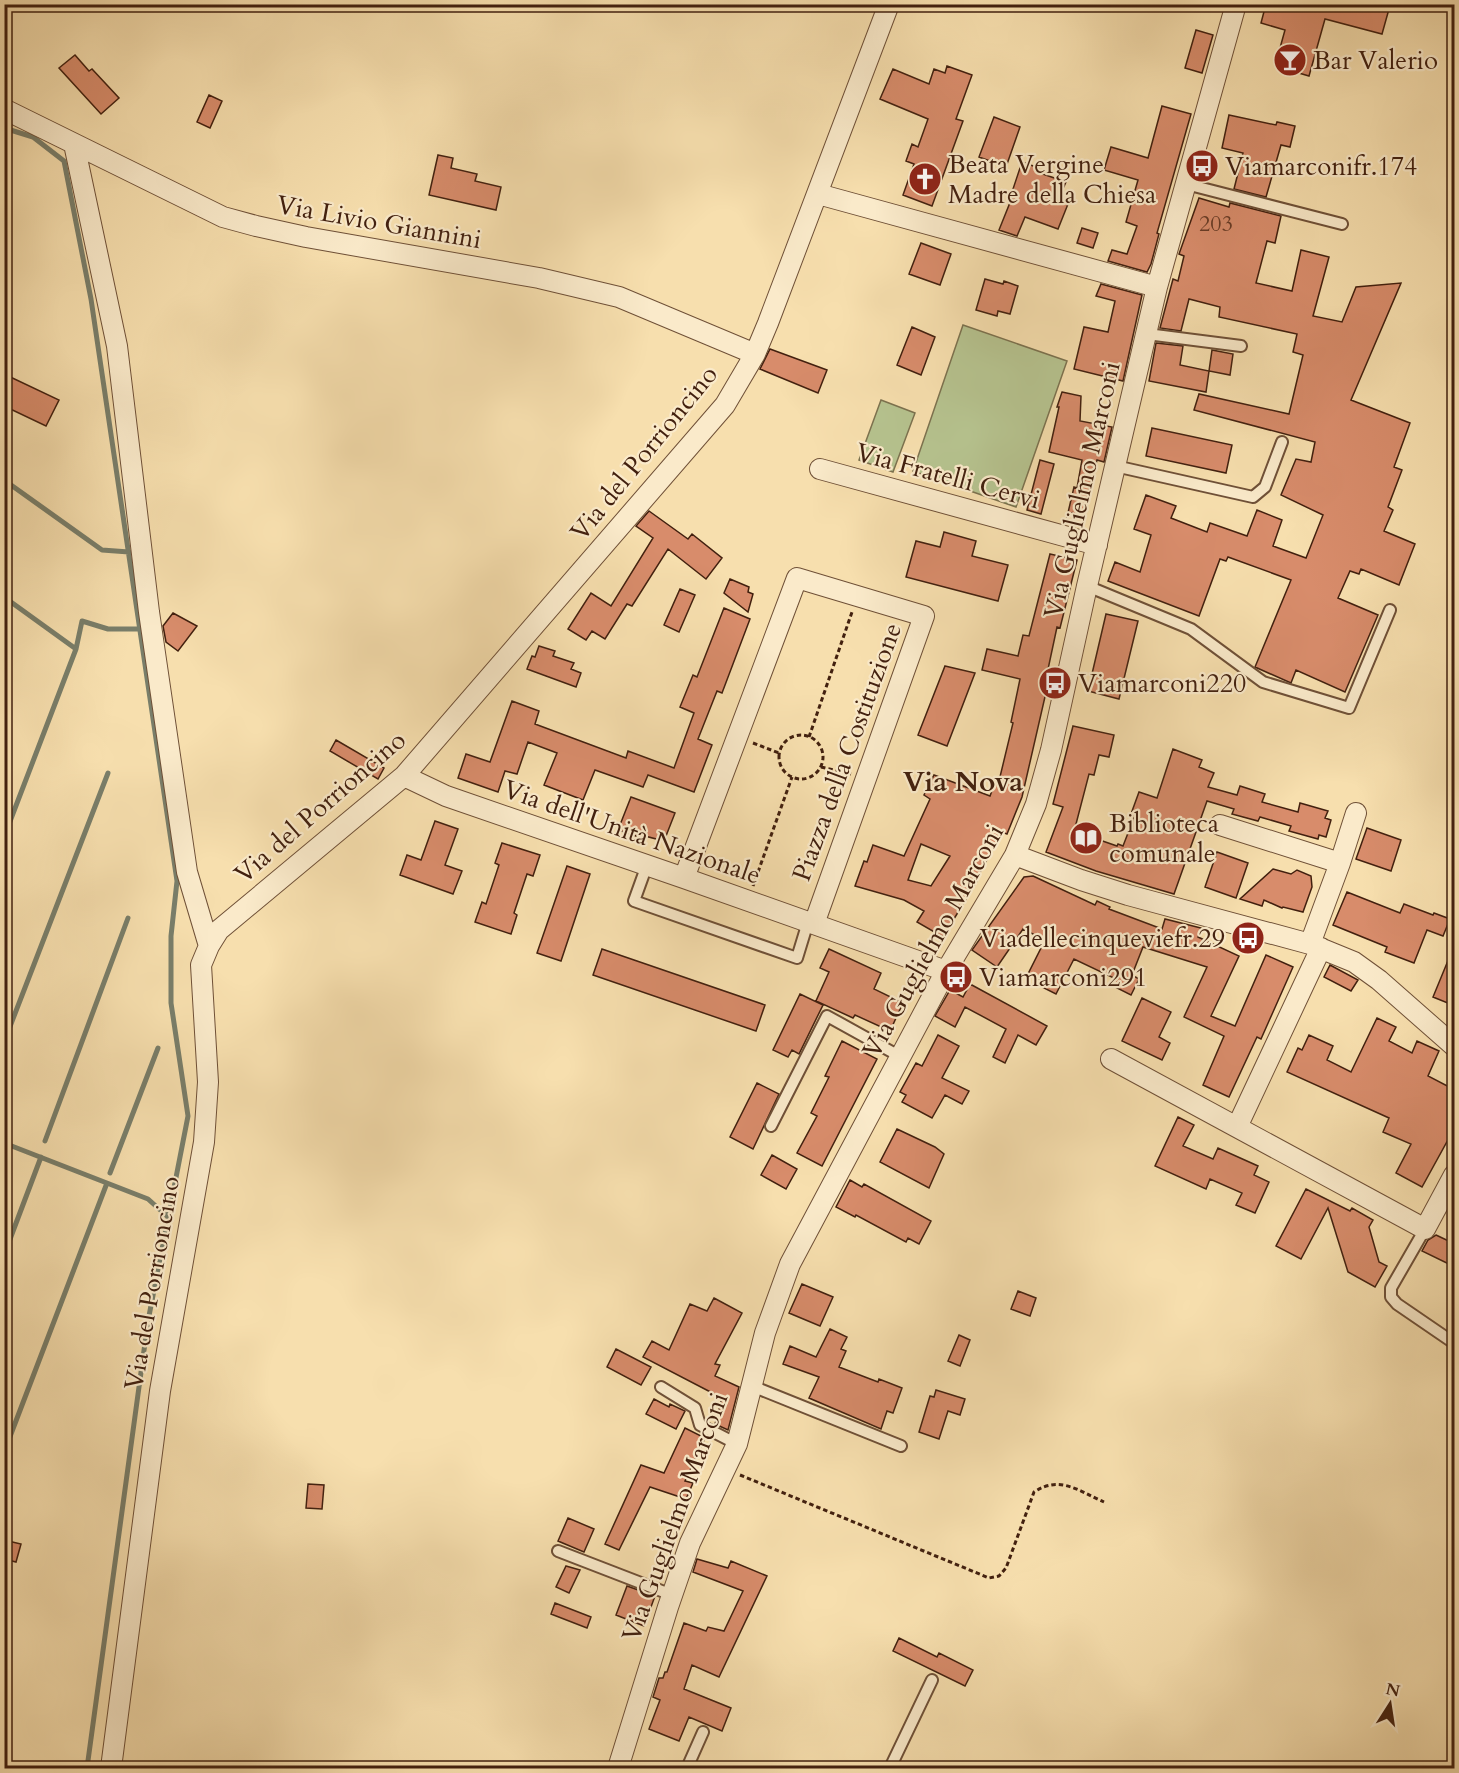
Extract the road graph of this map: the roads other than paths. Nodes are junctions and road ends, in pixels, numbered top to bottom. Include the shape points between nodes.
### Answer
1 (889, 4) edge
2 (1236, 4) edge
3 (4, 109) edge
4 (74, 144) junction
5 (1186, 184) junction
6 (818, 194) junction
7 (1342, 224) dead end
8 (1157, 287) junction
9 (1147, 334) junction
10 (1241, 346) dead end
11 (755, 354) junction
12 (1282, 442) dead end
13 (1115, 466) junction
14 (820, 469) dead end
15 (1096, 545) junction
16 (1087, 586) junction
17 (1390, 610) dead end
18 (404, 776) junction
19 (1356, 813) dead end
20 (1220, 825) dead end
21 (1015, 855) junction
22 (1340, 863) junction
23 (647, 865) junction
24 (684, 878) junction
25 (811, 923) junction
26 (209, 946) junction
27 (1315, 946) junction
28 (946, 971) junction
29 (1455, 1046) edge
30 (901, 1057) junction
31 (1111, 1059) dead end
32 (771, 1126) dead end
33 (1237, 1127) junction
34 (1455, 1175) edge
35 (1425, 1229) junction
36 (1455, 1343) edge
37 (752, 1386) junction
38 (661, 1387) dead end
39 (737, 1444) junction
40 (901, 1446) dead end
41 (558, 1551) dead end
42 (672, 1595) junction
43 (932, 1680) dead end
44 (703, 1731) dead end
45 (111, 1768) edge
46 (618, 1768) edge
47 (687, 1768) edge
48 (890, 1768) edge

1 - 6 street, Via del Porrioncino
2 - 5 street, Via Guglielmo Marconi
3 - 4 street, Via Livio Giannini
4 - 11 street, Via Livio Giannini via 223,217 306,237 539,278 619,297
4 - 26 street via 117,346 149,612 187,872
5 - 7 lane
5 - 8 street, Via Guglielmo Marconi
6 - 8 street
6 - 11 street, Via del Porrioncino
8 - 9 street, Via Guglielmo Marconi
9 - 10 lane
9 - 13 street, Via Guglielmo Marconi
11 - 18 street, Via del Porrioncino via 712,421
12 - 13 lane via 1265,487 1252,497
13 - 15 street, Via Guglielmo Marconi
14 - 15 street, Via Fratelli Cervi
15 - 16 street, Via Guglielmo Marconi
16 - 17 lane via 1191,629 1263,682 1349,708
16 - 21 street, Via Guglielmo Marconi via 1051,750 1036,804
18 - 23 street, Via dell'Unità Nazionale via 446,796
18 - 26 street, Via del Porrioncino via 219,930
19 - 22 street
20 - 22 street
21 - 27 street via 1128,895
21 - 28 street, Via Guglielmo Marconi
22 - 27 street
23 - 24 street, Via dell'Unità Nazionale
23 - 25 lane via 634,901 798,958
24 - 25 street, Via dell'Unità Nazionale
24 - 25 street, Piazza della Costituzione via 797,578 924,616
25 - 28 street, Via dell'Unità Nazionale
26 - 45 street, Via del Porrioncino via 201,965 208,1082 204,1142 160,1391
27 - 29 street via 1354,962
27 - 33 street
28 - 30 street, Via Guglielmo Marconi
30 - 32 lane via 827,1016
30 - 37 street, Via Guglielmo Marconi via 790,1264 765,1334
31 - 33 street
33 - 35 street
34 - 35 street
35 - 36 lane via 1391,1288 1391,1297
37 - 39 street, Via Guglielmo Marconi
37 - 40 lane
38 - 39 lane via 695,1408 700,1425
39 - 42 street, Via Guglielmo Marconi via 690,1543
41 - 42 lane
42 - 46 street, Via Guglielmo Marconi
43 - 48 lane
44 - 47 lane

